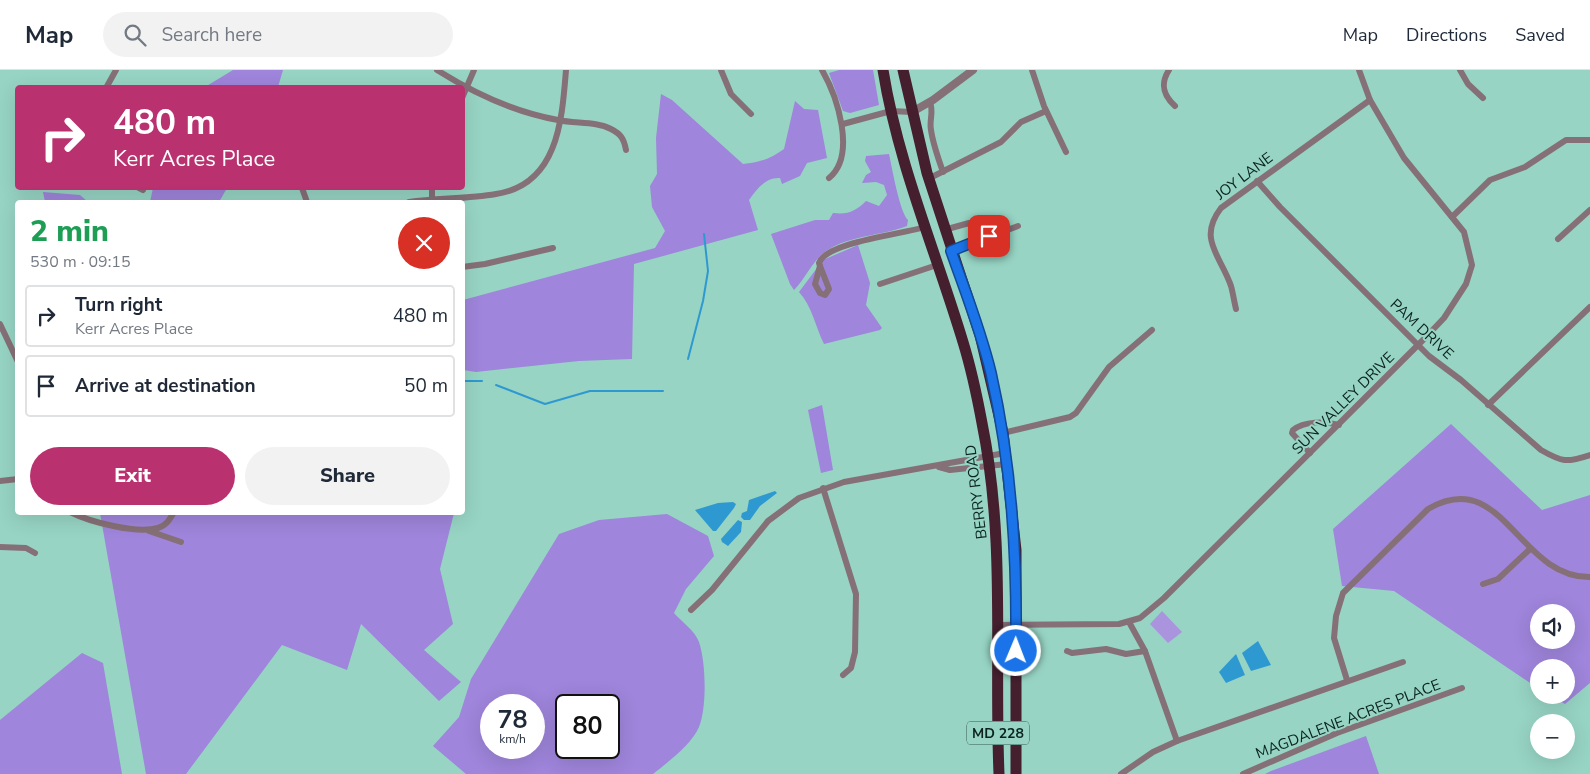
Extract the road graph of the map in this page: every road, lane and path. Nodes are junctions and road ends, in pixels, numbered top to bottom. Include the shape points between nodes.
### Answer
1 (116, 70) edge
2 (438, 70) edge
3 (474, 70) edge
4 (566, 70) edge
5 (721, 70) edge
6 (822, 70) edge
7 (883, 70) edge
8 (903, 70) edge
9 (973, 70) edge
10 (1032, 70) edge
11 (1169, 70) edge
12 (1359, 70) edge
13 (1460, 70) edge
14 (108, 85) edge
15 (461, 85) edge
16 (467, 89) junction
17 (465, 93) edge
18 (1483, 98) dead end
19 (1370, 100) junction
20 (930, 102) junction
21 (1175, 106) dead end
22 (890, 111) junction
23 (1046, 111) junction
24 (912, 112) junction
25 (751, 114) dead end
26 (559, 120) junction
27 (842, 124) junction
28 (1590, 140) edge
29 (626, 150) dead end
30 (1066, 152) dead end
31 (943, 172) junction
32 (829, 178) dead end
33 (928, 179) junction
34 (1258, 180) junction
35 (441, 200) edge
36 (1590, 210) edge
37 (1452, 217) junction
38 (1018, 226) dead end
39 (925, 227) junction
40 (944, 230) junction
41 (1558, 239) dead end
42 (975, 242) junction
43 (553, 248) dead end
44 (951, 251) junction
45 (937, 265) junction
46 (820, 266) dead end
47 (465, 267) edge
48 (880, 284) dead end
49 (1590, 307) edge
50 (1236, 309) dead end
51 (0, 324) edge
52 (1152, 330) dead end
53 (1419, 345) junction
54 (15, 356) edge
55 (1488, 405) junction
56 (1339, 425) junction
57 (1003, 433) junction
58 (1310, 453) junction
59 (1590, 455) edge
60 (1006, 459) junction
61 (988, 462) junction
62 (15, 478) edge
63 (0, 481) edge
64 (823, 488) junction
65 (79, 515) edge
66 (171, 515) edge
67 (146, 530) junction
68 (181, 542) dead end
69 (0, 547) edge
70 (1530, 549) junction
71 (35, 553) dead end
72 (1590, 576) edge
73 (1483, 584) dead end
74 (691, 610) dead end
75 (1129, 622) junction
76 (998, 625) junction
77 (1016, 626) junction
78 (1067, 651) dead end
79 (1144, 651) junction
80 (1403, 662) dead end
81 (843, 675) dead end
82 (1347, 680) junction
83 (1462, 688) dead end
84 (1176, 741) junction
85 (999, 774) edge
86 (1016, 774) edge
87 (1120, 774) edge
88 (1243, 774) edge

1 - 14 street
2 - 15 street
3 - 16 street
4 - 26 street
5 - 25 street via 731,94
6 - 27 street via 831,87
7 - 22 highway, BERRY ROAD / MD 228
8 - 24 highway, MD 228
9 - 20 street
10 - 23 street
11 - 21 street via 1163,85 1168,100
12 - 19 street, SUN VALLEY DRIVE
13 - 18 street
16 - 17 street
16 - 26 street via 520,112
19 - 34 street, JOY LANE
19 - 37 street, SUN VALLEY DRIVE via 1404,158
20 - 24 street
20 - 31 street via 932,136
22 - 24 street
22 - 27 street
22 - 39 highway, BERRY ROAD / MD 228
23 - 30 street
23 - 31 street via 1020,122 1001,142
24 - 33 highway, MD 228
26 - 29 street via 612,129 624,139
26 - 35 street via 555,146 548,160 520,186 498,194
27 - 32 street via 840,158
28 - 37 street via 1566,140 1526,167 1490,180
31 - 33 street
33 - 40 highway, MD 228
34 - 50 street, JOY LANE via 1221,208 1213,218 1210,230 1212,244 1231,285
34 - 53 street, PAM DRIVE via 1280,207
36 - 41 street
37 - 53 street, SUN VALLEY DRIVE via 1468,241 1470,275 1449,311
38 - 42 street
39 - 45 highway, BERRY ROAD / MD 228
39 - 46 street via 839,248 822,257
40 - 42 street via 969,223
40 - 44 highway, MD 228
42 - 44 street
43 - 47 street
44 - 57 highway, MD 228 via 980,334
45 - 48 street
45 - 61 highway, BERRY ROAD / MD 228 via 964,343
49 - 55 street
51 - 54 street
52 - 57 street via 1109,367 1076,413
53 - 55 street, PAM DRIVE
53 - 56 street, SUN VALLEY DRIVE
55 - 59 street, PAM DRIVE via 1555,458 1570,462
56 - 58 street, SUN VALLEY DRIVE
56 - 58 street via 1322,422 1293,430 1292,433
57 - 60 highway, MD 228
58 - 75 street, SUN VALLEY DRIVE via 1164,598 1140,618
60 - 61 street
60 - 61 street
60 - 77 highway, MD 228 via 1016,550
61 - 64 street via 936,466
61 - 76 highway, BERRY ROAD / MD 228 via 999,582
62 - 63 street
64 - 74 street via 798,498 768,521 712,590
64 - 81 street via 856,594 855,652 851,668
65 - 67 street
66 - 67 street via 162,526
67 - 68 street
69 - 71 street via 26,548
70 - 72 street via 1561,571 1580,577
70 - 73 street via 1498,579
70 - 82 street via 1492,508 1482,503 1464,498 1441,501 1428,508 1343,594 1334,638
75 - 77 street, SUN VALLEY DRIVE
75 - 79 street
76 - 77 street, SUN VALLEY DRIVE
76 - 85 highway, BERRY ROAD / MD 228
77 - 86 highway, MD 228
78 - 79 street via 1106,650 1126,654
79 - 84 street
80 - 82 street
82 - 84 street
83 - 88 street, MAGDALENE ACRES PLACE via 1337,733
84 - 87 street

